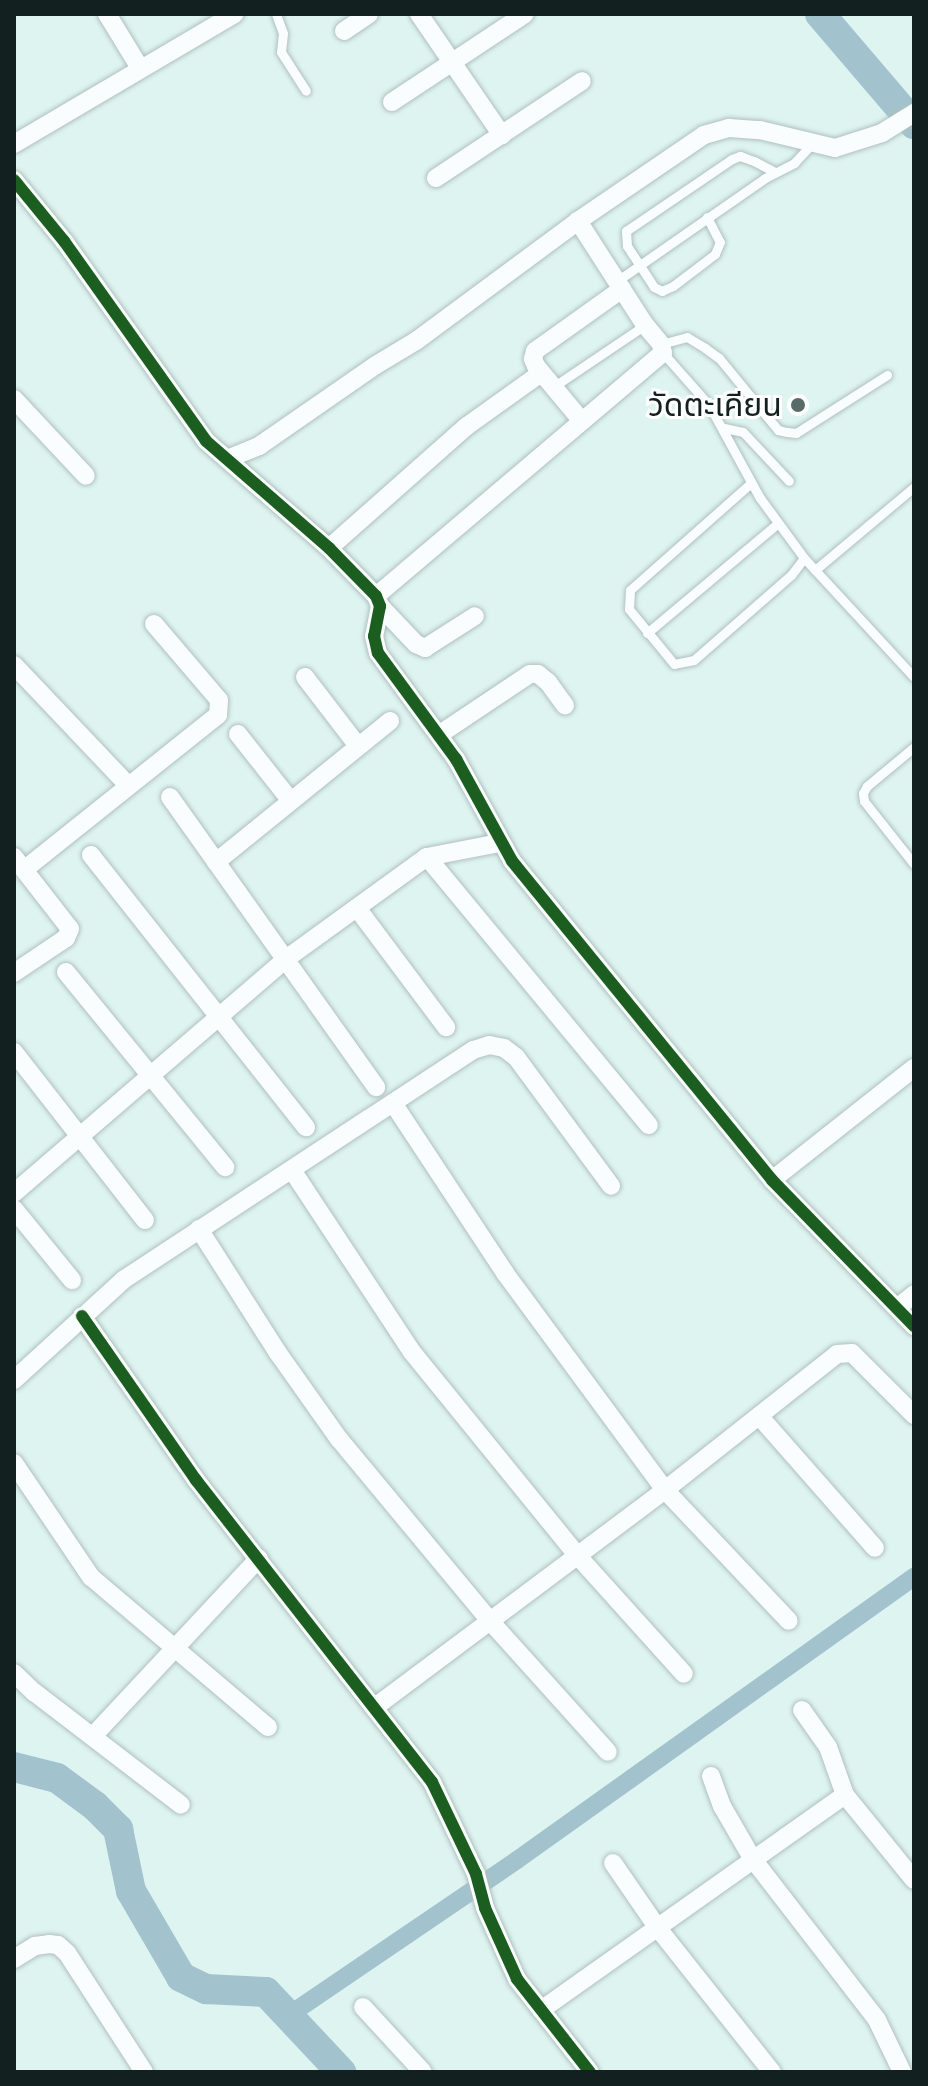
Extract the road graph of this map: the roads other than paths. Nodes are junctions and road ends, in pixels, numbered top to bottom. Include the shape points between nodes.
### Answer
1 (107, 14) edge
2 (235, 14) edge
3 (276, 14) edge
4 (369, 14) edge
5 (419, 14) edge
6 (525, 14) edge
7 (344, 31) dead end
8 (452, 61) junction
9 (140, 68) junction
10 (582, 81) dead end
11 (306, 91) dead end
12 (392, 102) dead end
13 (914, 113) edge
14 (502, 135) junction
15 (14, 144) edge
16 (812, 144) junction
17 (775, 172) junction
18 (436, 178) dead end
19 (14, 180) edge
20 (707, 217) junction
21 (578, 221) junction
22 (639, 265) junction
23 (620, 285) junction
24 (645, 325) junction
25 (662, 348) junction
26 (887, 375) dead end
27 (547, 380) junction
28 (14, 399) edge
29 (581, 420) junction
30 (724, 428) junction
31 (227, 459) junction
32 (86, 476) dead end
33 (789, 481) dead end
34 (751, 483) junction
35 (914, 487) edge
36 (777, 524) junction
37 (329, 548) junction
38 (804, 558) junction
39 (815, 570) junction
40 (378, 601) junction
41 (475, 616) dead end
42 (154, 624) dead end
43 (647, 633) junction
44 (14, 665) edge
45 (305, 677) dead end
46 (914, 677) edge
47 (565, 705) dead end
48 (390, 721) dead end
49 (238, 734) dead end
50 (440, 734) junction
51 (358, 746) junction
52 (914, 747) edge
53 (128, 785) junction
54 (170, 797) dead end
55 (291, 801) junction
56 (499, 843) junction
57 (91, 855) dead end
58 (427, 857) junction
59 (216, 862) junction
60 (19, 863) edge
61 (914, 864) edge
62 (357, 908) junction
63 (286, 960) junction
64 (66, 972) dead end
65 (14, 973) edge
66 (219, 1017) junction
67 (446, 1027) dead end
68 (14, 1052) edge
69 (914, 1068) edge
70 (151, 1076) junction
71 (376, 1087) dead end
72 (393, 1103) junction
73 (649, 1125) dead end
74 (306, 1127) dead end
75 (80, 1137) junction
76 (225, 1167) dead end
77 (292, 1170) junction
78 (772, 1180) junction
79 (611, 1186) dead end
80 (15, 1190) edge
81 (14, 1209) edge
82 (145, 1220) dead end
83 (199, 1229) junction
84 (72, 1280) dead end
85 (914, 1294) edge
86 (897, 1308) junction
87 (82, 1316) junction
88 (914, 1326) edge
89 (14, 1380) edge
90 (914, 1415) edge
91 (760, 1417) junction
92 (14, 1463) edge
93 (665, 1490) junction
94 (875, 1548) dead end
95 (576, 1554) junction
96 (259, 1558) junction
97 (490, 1621) junction
98 (789, 1621) dead end
99 (177, 1647) junction
100 (14, 1673) edge
101 (684, 1674) dead end
102 (375, 1707) junction
103 (802, 1710) dead end
104 (268, 1727) dead end
105 (93, 1736) junction
106 (608, 1752) dead end
107 (711, 1776) dead end
108 (845, 1795) junction
109 (181, 1805) dead end
110 (752, 1858) junction
111 (613, 1863) dead end
112 (914, 1880) edge
113 (657, 1927) junction
114 (14, 1959) edge
115 (363, 2007) dead end
116 (541, 2010) junction
117 (144, 2072) edge
118 (423, 2072) edge
119 (590, 2072) edge
120 (772, 2072) edge
121 (902, 2072) edge

1 - 9 street
2 - 9 street
3 - 11 lane via 283,33 281,52
4 - 7 street
5 - 8 street
6 - 8 street
8 - 12 street
8 - 14 street
9 - 15 street
10 - 14 street
13 - 16 street via 882,133 835,148
14 - 18 street
16 - 17 lane via 802,157
16 - 21 street via 760,130 729,128 704,135
17 - 20 lane
17 - 22 lane via 740,156 634,224 625,237
19 - 31 street via 64,241 206,441
20 - 22 lane
20 - 22 lane via 719,247 673,286 662,291 654,287
21 - 23 street
21 - 31 street via 416,341 259,446
22 - 23 lane
23 - 24 street
23 - 27 street via 535,351 533,359
24 - 25 street
24 - 27 lane
25 - 26 lane via 687,337 705,348 778,430 787,432 796,433
25 - 29 street
25 - 30 lane
27 - 29 street
27 - 37 street via 467,426
28 - 32 street
29 - 40 street
30 - 33 lane via 743,432
30 - 34 lane
31 - 37 street
34 - 36 lane
34 - 43 lane via 630,590 629,609
35 - 39 lane
36 - 38 lane
36 - 43 lane
37 - 40 street
38 - 39 lane
38 - 43 lane via 694,660 674,664
39 - 46 lane
40 - 41 street via 425,648
40 - 50 street via 378,653
42 - 53 street via 221,708
44 - 53 street
45 - 51 street
47 - 50 street via 548,682 530,674
48 - 51 street
49 - 55 street
50 - 56 street
51 - 55 street
52 - 61 lane via 863,793
53 - 60 street
54 - 59 street
55 - 59 street
56 - 58 street
56 - 78 street
57 - 66 street
58 - 62 street
58 - 73 street
59 - 63 street
60 - 65 street via 70,929 66,938
62 - 63 street
62 - 67 street
63 - 66 street
63 - 71 street
64 - 70 street
66 - 70 street
66 - 74 street
68 - 75 street
69 - 78 street
70 - 75 street
70 - 76 street
72 - 77 street
72 - 79 street via 473,1050 504,1048
72 - 93 street via 505,1273
75 - 80 street
75 - 82 street
77 - 83 street
77 - 95 street via 412,1352
78 - 86 street
81 - 84 street
83 - 87 street via 123,1280
83 - 97 street via 339,1439
85 - 86 street
86 - 88 street
87 - 89 street
87 - 96 street via 196,1480
90 - 91 street via 848,1351 837,1354
91 - 93 street
91 - 94 street
92 - 99 street via 91,1577
93 - 95 street
93 - 98 street
95 - 97 street
95 - 101 street
96 - 99 street
96 - 102 street
97 - 102 street
97 - 106 street
99 - 104 street
99 - 105 street
100 - 105 street
102 - 116 street via 432,1782 517,1979
103 - 108 street via 828,1747
105 - 109 street
107 - 110 street
108 - 110 street
108 - 112 street
110 - 113 street
110 - 121 street via 877,2020
111 - 113 street
113 - 116 street
113 - 120 street
114 - 117 street via 35,1946 58,1945
115 - 118 street
116 - 119 street

